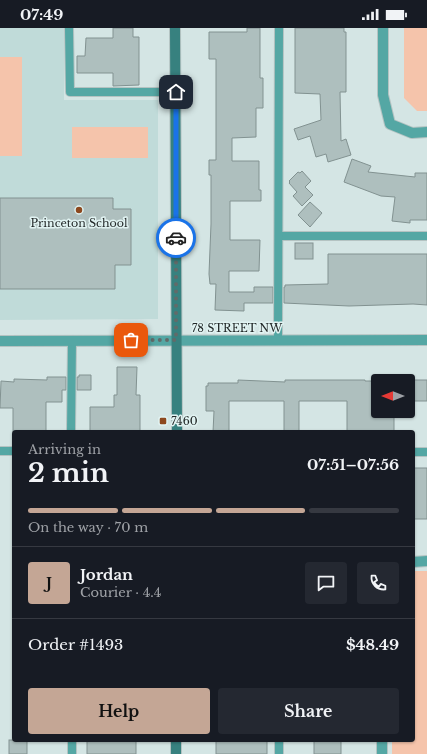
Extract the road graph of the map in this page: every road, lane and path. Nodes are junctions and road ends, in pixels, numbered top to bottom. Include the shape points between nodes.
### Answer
1 (69, 28) edge
2 (175, 28) edge
3 (279, 28) edge
4 (382, 28) edge
5 (176, 92) junction
6 (427, 132) edge
7 (279, 236) junction
8 (427, 236) edge
9 (0, 340) edge
10 (72, 340) junction
11 (176, 340) junction
12 (278, 340) junction
13 (427, 340) edge
14 (71, 430) edge
15 (176, 430) edge
16 (0, 451) edge
17 (12, 451) edge
18 (415, 452) edge
19 (427, 452) edge
20 (427, 561) edge
21 (415, 562) edge
22 (72, 742) edge
23 (176, 742) edge
24 (279, 742) edge
25 (382, 742) edge
26 (72, 754) edge
27 (176, 754) edge
28 (279, 754) edge
29 (382, 754) edge

1 - 5 lane via 70,92
2 - 5 street
3 - 7 lane
4 - 6 street via 383,95 390,124 412,132
5 - 11 street
7 - 8 lane
7 - 12 lane
9 - 10 street, 78 STREET NW
10 - 11 street, 78 STREET NW
10 - 14 lane
11 - 12 street, 78 STREET NW
11 - 15 street
12 - 13 street, 78 STREET NW
16 - 17 lane
18 - 19 lane
20 - 21 street
22 - 26 lane
23 - 27 street
24 - 28 lane
25 - 29 street

